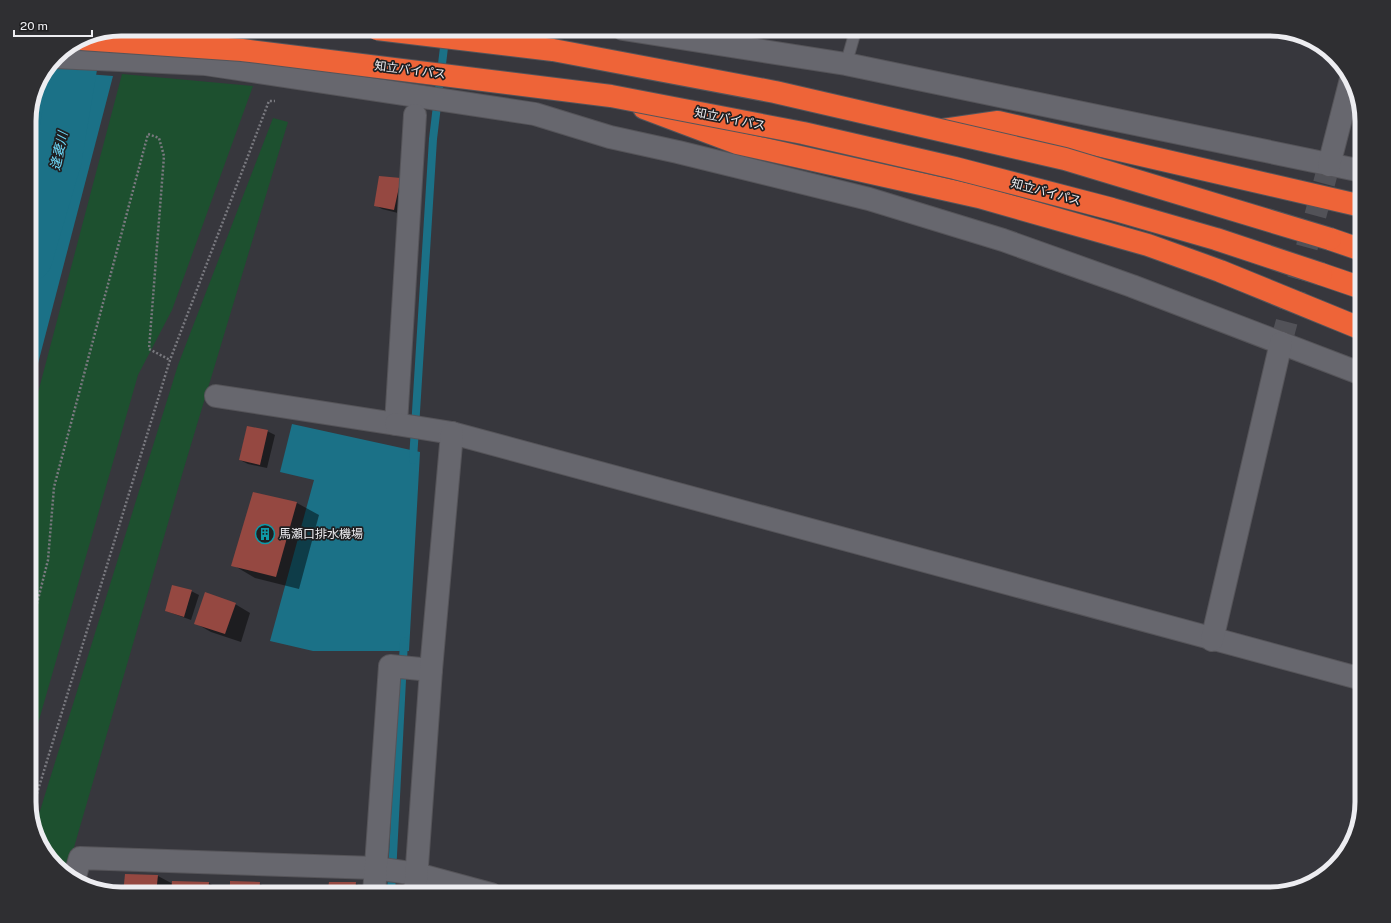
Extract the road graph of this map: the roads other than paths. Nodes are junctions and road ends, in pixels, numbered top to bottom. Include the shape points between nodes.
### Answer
1 (436, 36) edge
2 (668, 36) edge
3 (854, 36) edge
4 (96, 40) edge
5 (65, 57) edge
6 (846, 64) junction
7 (1349, 88) edge
8 (611, 96) junction
9 (415, 115) dead end
10 (943, 130) junction
11 (1330, 165) junction
12 (1355, 170) edge
13 (1355, 204) edge
14 (1355, 248) edge
15 (1355, 286) edge
16 (1355, 327) edge
17 (1282, 343) junction
18 (1355, 371) edge
19 (216, 396) dead end
20 (396, 424) junction
21 (452, 433) junction
22 (1212, 640) junction
23 (431, 670) junction
24 (1355, 677) edge
25 (375, 868) junction
26 (76, 874) edge
27 (416, 884) edge
28 (374, 887) edge
29 (438, 887) edge

1 - 10 highway, bridge via 553,50 775,92
2 - 6 street
3 - 6 lane
4 - 8 highway, 知立バイパス, bridge via 242,50
5 - 17 street via 205,64 535,114 610,137 869,199 995,237
6 - 11 street
7 - 11 street
8 - 15 highway, 知立バイパス, bridge via 803,133 955,168 1194,233
8 - 16 highway via 737,143 979,198 1148,245 1220,271
9 - 20 street
10 - 13 highway via 998,122
10 - 14 highway, bridge via 1065,159
11 - 12 street
17 - 18 street
17 - 22 street
19 - 20 street
20 - 21 street
21 - 22 street
21 - 23 street
22 - 24 street
23 - 25 street via 390,666
23 - 27 street
25 - 26 street via 80,858
25 - 27 street
25 - 28 street
27 - 29 street

